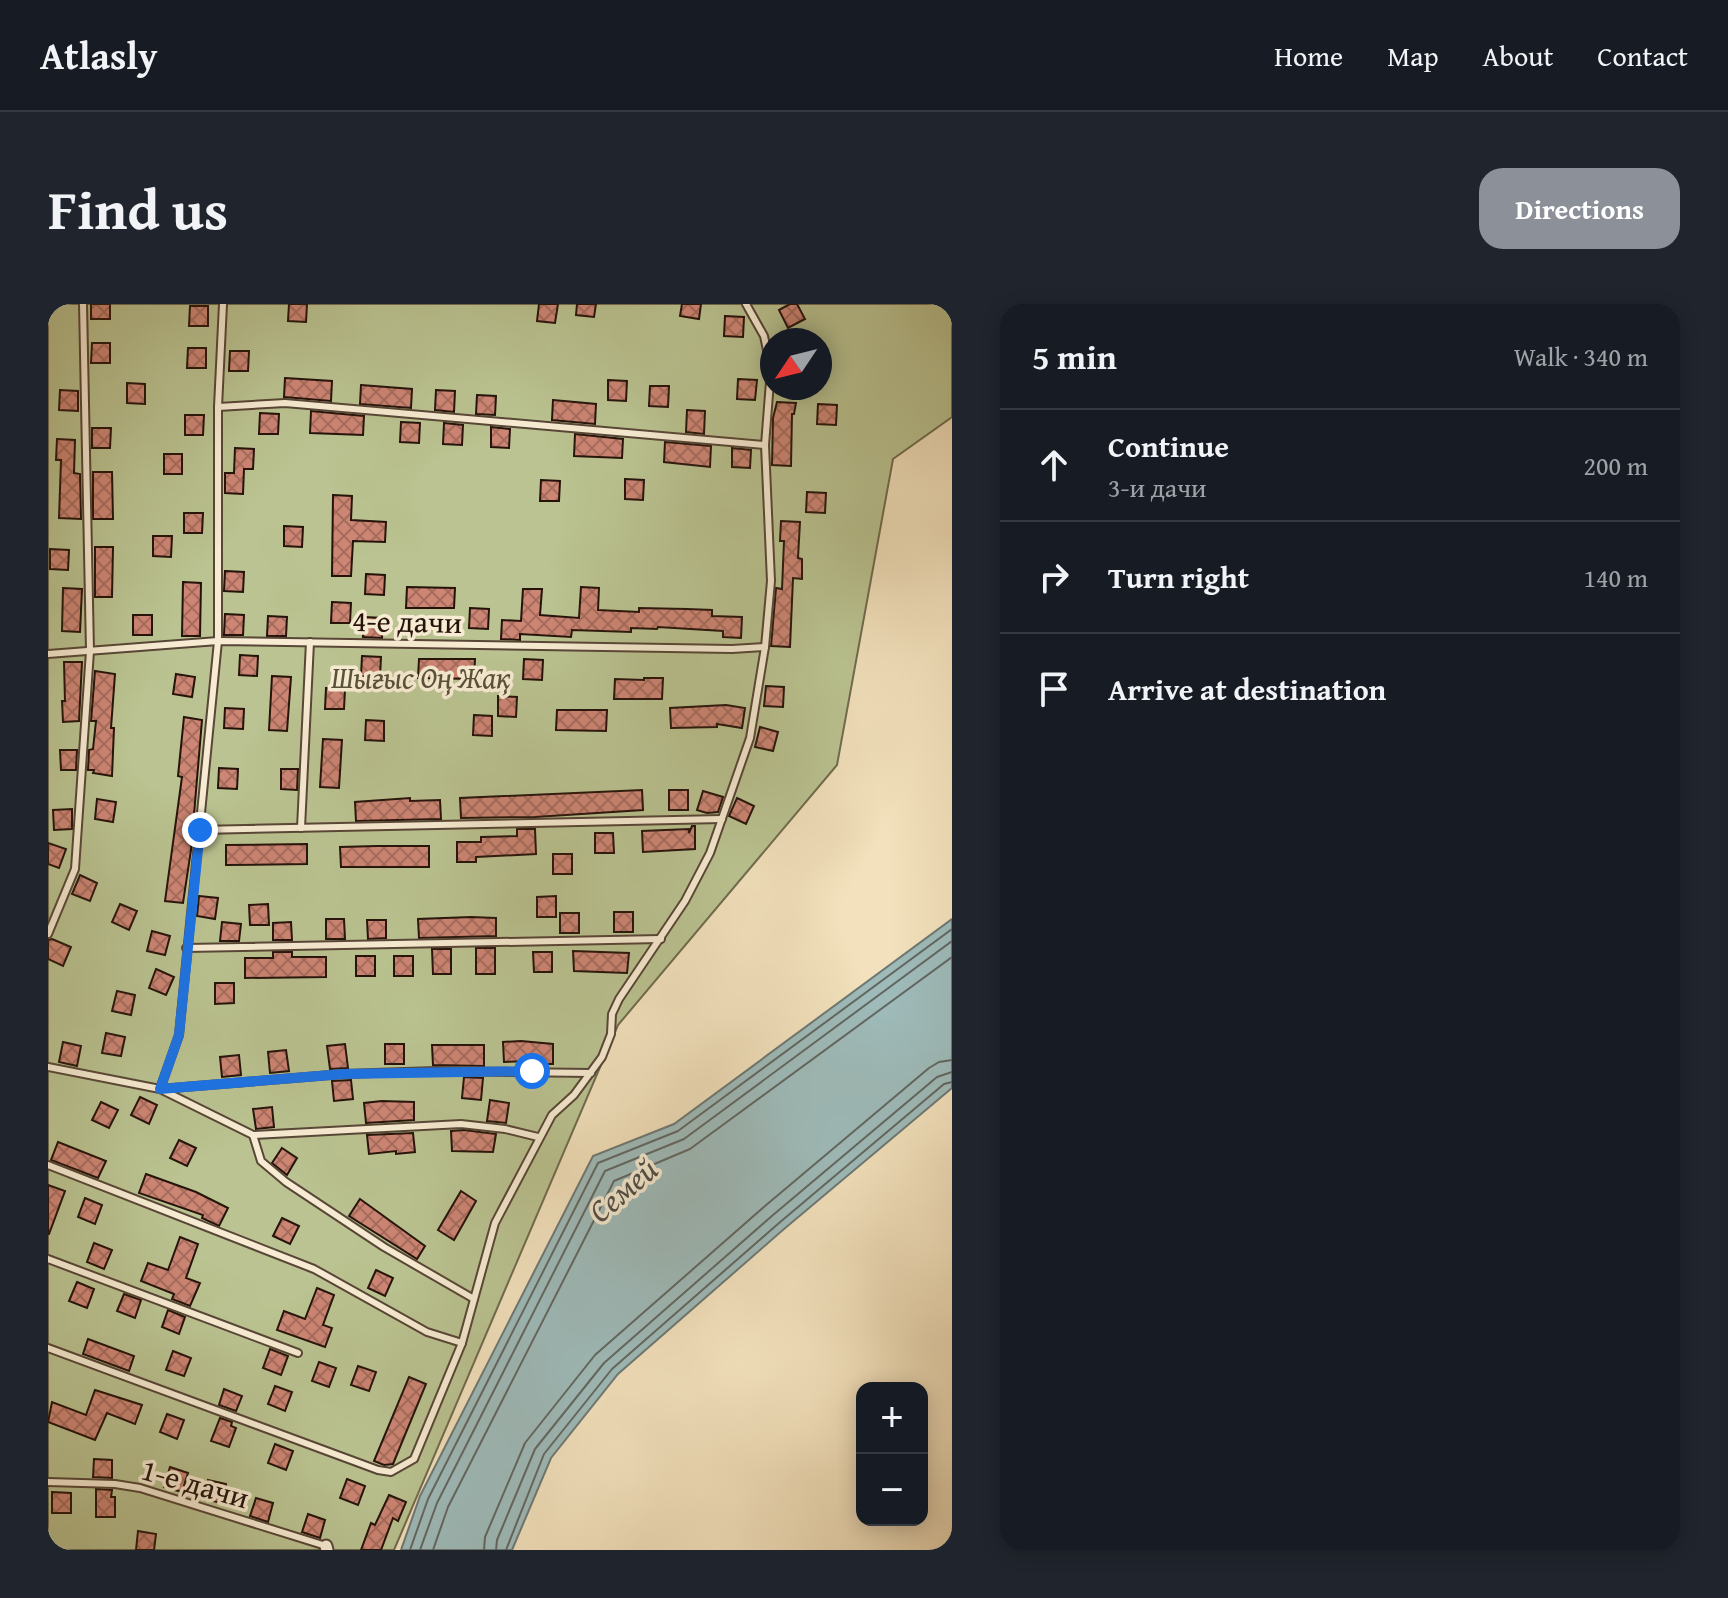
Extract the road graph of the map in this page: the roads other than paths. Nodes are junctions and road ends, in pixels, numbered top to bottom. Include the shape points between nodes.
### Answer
1 (83, 304) edge
2 (223, 304) edge
3 (746, 304) edge
4 (218, 407) junction
5 (765, 445) junction
6 (218, 641) junction
7 (310, 642) junction
8 (765, 647) junction
9 (90, 651) junction
10 (48, 654) edge
11 (722, 819) junction
12 (301, 828) junction
13 (200, 830) junction
14 (48, 934) edge
15 (661, 939) junction
16 (186, 948) junction
17 (48, 1067) edge
18 (591, 1073) junction
19 (160, 1089) junction
20 (253, 1135) junction
21 (538, 1137) junction
22 (48, 1165) edge
23 (48, 1259) edge
24 (474, 1299) junction
25 (462, 1343) junction
26 (48, 1348) edge
27 (298, 1353) dead end
28 (48, 1482) edge
29 (326, 1548) edge

1 - 9 lane
2 - 4 lane
3 - 5 lane via 764,336 771,369
4 - 5 lane via 285,403
4 - 6 lane
5 - 8 lane via 771,568
6 - 7 lane, 4-е дачи
6 - 9 lane, 4-е дачи
6 - 13 lane
7 - 8 lane, 4-е дачи
7 - 12 lane
8 - 11 lane via 750,738
9 - 10 lane, 4-е дачи
9 - 14 lane via 75,869
11 - 12 lane
11 - 15 lane via 710,853
12 - 13 lane
13 - 16 lane
15 - 16 lane
15 - 18 lane via 612,1014 611,1034
16 - 19 lane via 179,1035
17 - 19 lane
18 - 19 lane via 343,1074
18 - 21 lane
19 - 20 lane
20 - 21 lane via 461,1124
20 - 24 lane via 261,1161 286,1182
21 - 24 lane via 495,1223
22 - 25 lane via 314,1269 427,1332
23 - 27 lane
24 - 25 lane
25 - 26 lane via 414,1459 391,1472
28 - 29 lane, 1-е дачи via 140,1488

